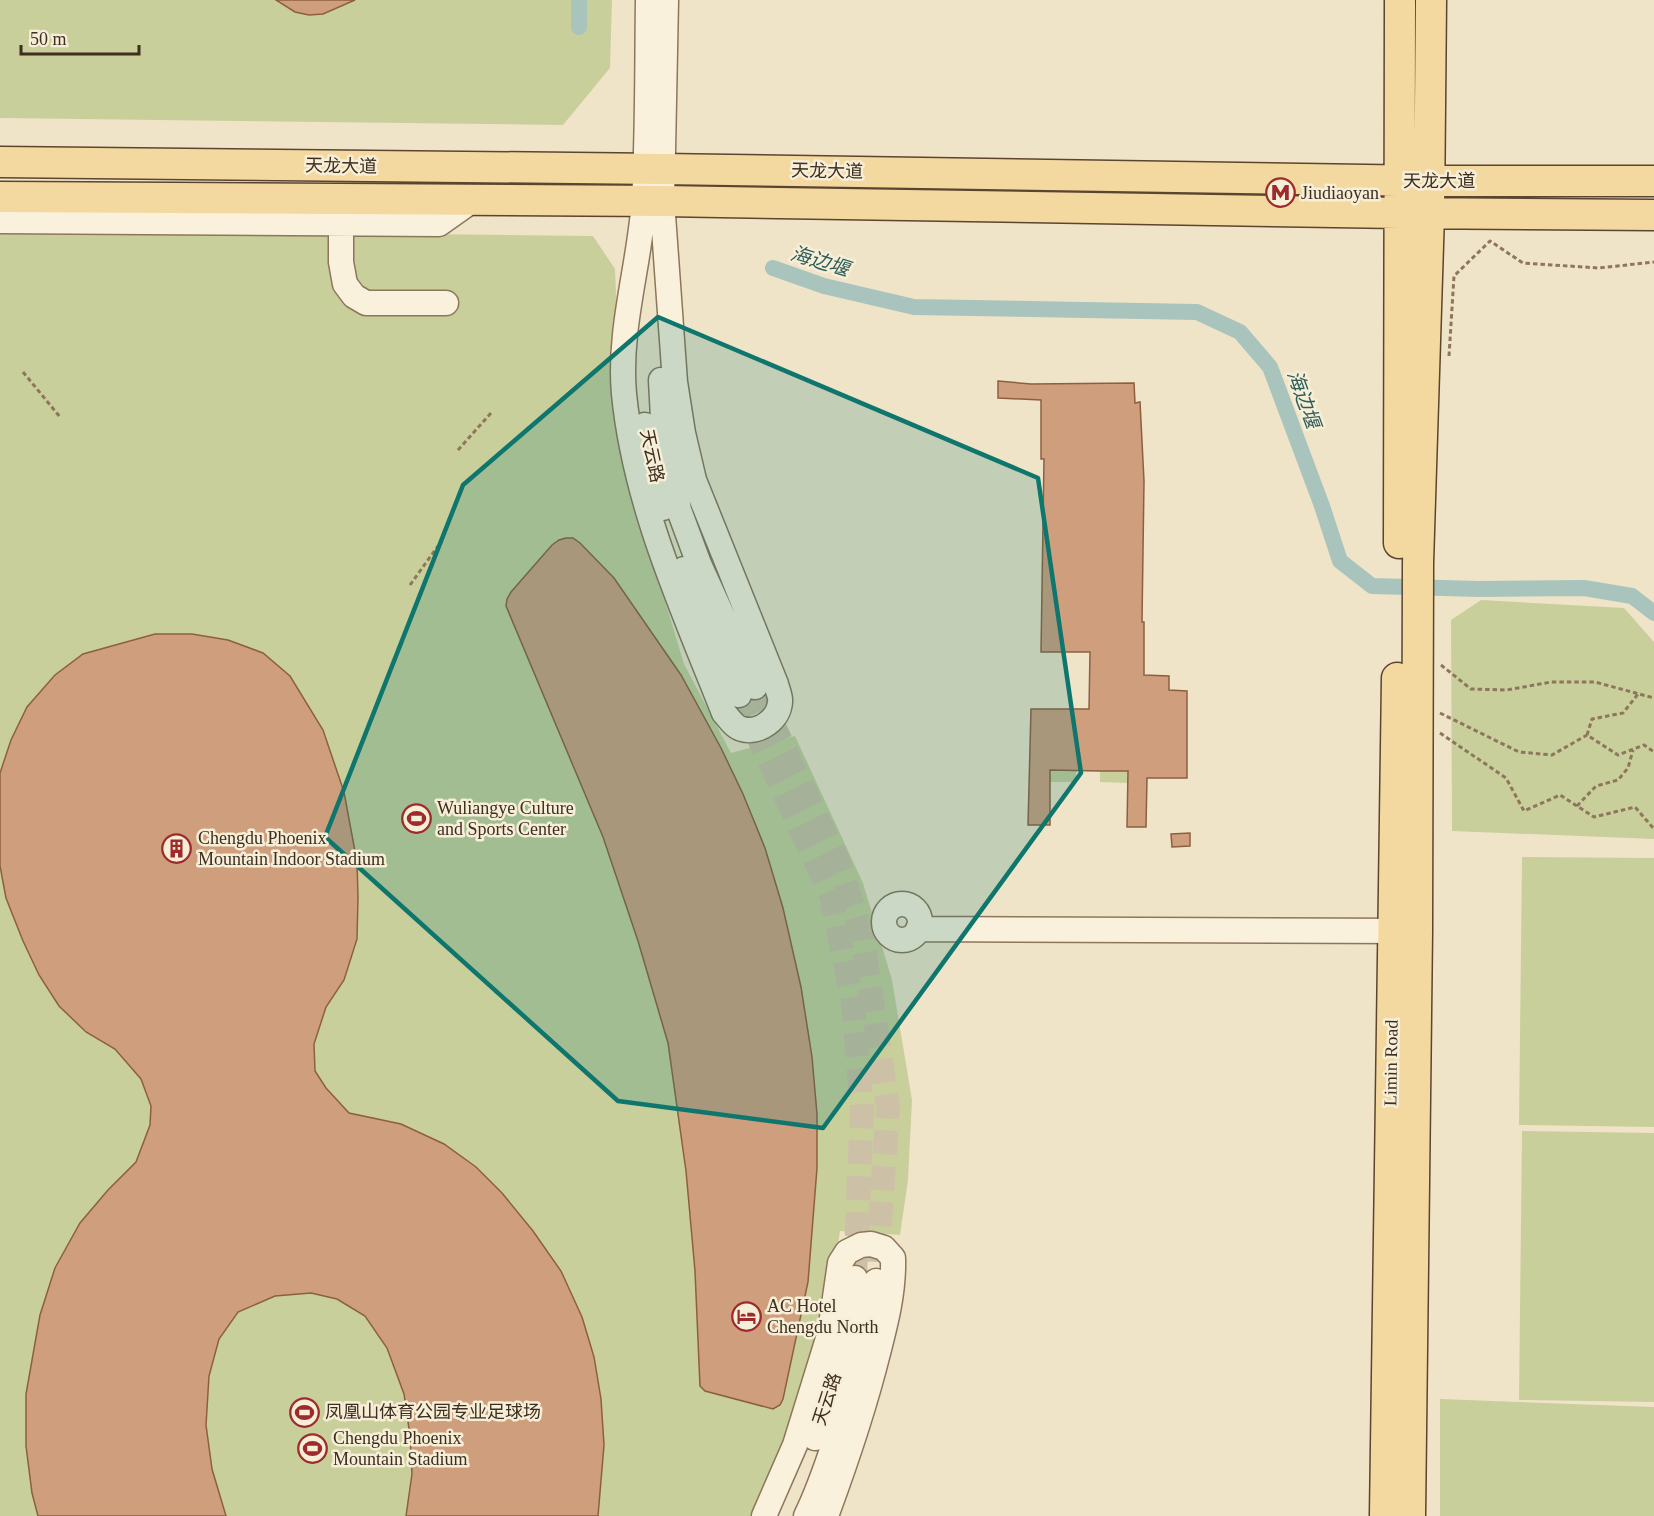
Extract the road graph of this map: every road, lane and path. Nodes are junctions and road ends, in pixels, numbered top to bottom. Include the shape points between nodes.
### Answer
1 (648, 0) edge
2 (666, 0) edge
3 (1400, 0) edge
4 (1431, 0) edge
5 (0, 162) edge
6 (654, 169) junction
7 (1399, 181) junction
8 (1429, 181) junction
9 (1654, 181) edge
10 (0, 198) edge
11 (474, 200) junction
12 (653, 201) junction
13 (1399, 213) junction
14 (1429, 213) junction
15 (1654, 215) edge
16 (0, 221) edge
17 (341, 223) junction
18 (1654, 262) edge
19 (446, 303) dead end
20 (1449, 356) dead end
21 (23, 372) dead end
22 (491, 413) dead end
23 (60, 417) dead end
24 (458, 450) dead end
25 (438, 546) dead end
26 (1408, 562) junction
27 (410, 585) dead end
28 (1440, 664) dead end
29 (747, 691) tunnel mouth
30 (1639, 693) junction
31 (1654, 698) edge
32 (1440, 713) dead end
33 (1440, 733) dead end
34 (1587, 735) junction
35 (1633, 749) junction
36 (1654, 752) edge
37 (1577, 806) junction
38 (1654, 829) edge
39 (918, 924) dead end
40 (1405, 924) junction
41 (764, 1516) edge
42 (782, 1516) edge
43 (806, 1516) edge
44 (826, 1516) edge
45 (1385, 1516) edge
46 (1410, 1516) edge

1 - 6 street
2 - 6 street
3 - 7 main road
4 - 8 main road
5 - 6 main road, 天龙大道
6 - 7 main road, 天龙大道
6 - 12 street
7 - 8 main road, 天龙大道
7 - 13 main road
8 - 9 main road, 天龙大道
8 - 14 main road
10 - 11 main road, 天龙大道
11 - 12 main road, 天龙大道
11 - 17 street via 439,224
12 - 12 street via 624,347 624,392 634,463 656,543 724,713 742,729 761,728 776,717 781,701 694,480 675,382
12 - 13 main road, 天龙大道
12 - 29 street, 天云路 via 640,392 650,454 673,544
13 - 14 main road, 天龙大道
13 - 26 main road
14 - 15 main road, 天龙大道
14 - 26 main road
16 - 17 street
17 - 19 street via 341,262 345,284 354,296 366,303
18 - 20 path via 1599,268 1523,263 1491,241 1454,276
21 - 23 path
22 - 24 path
25 - 27 path
26 - 40 main road, Limin Road
28 - 30 path via 1471,689 1507,690 1551,682 1595,682
30 - 31 path
30 - 34 path via 1623,713 1592,719
32 - 34 path via 1519,753 1552,755
33 - 37 path via 1506,778 1524,811 1560,795
34 - 35 path via 1618,755
35 - 36 path via 1644,745
35 - 37 path via 1628,768 1618,780 1596,786
37 - 38 path via 1594,817 1635,807
39 - 40 street
40 - 45 main road, Limin Road
40 - 46 main road, Limin Road
41 - 44 street via 795,1445 830,1332 840,1263 847,1252 871,1244 884,1248 893,1258 894,1280 865,1407
42 - 43 street, 天云路 via 813,1442 865,1280 870,1321 849,1398

